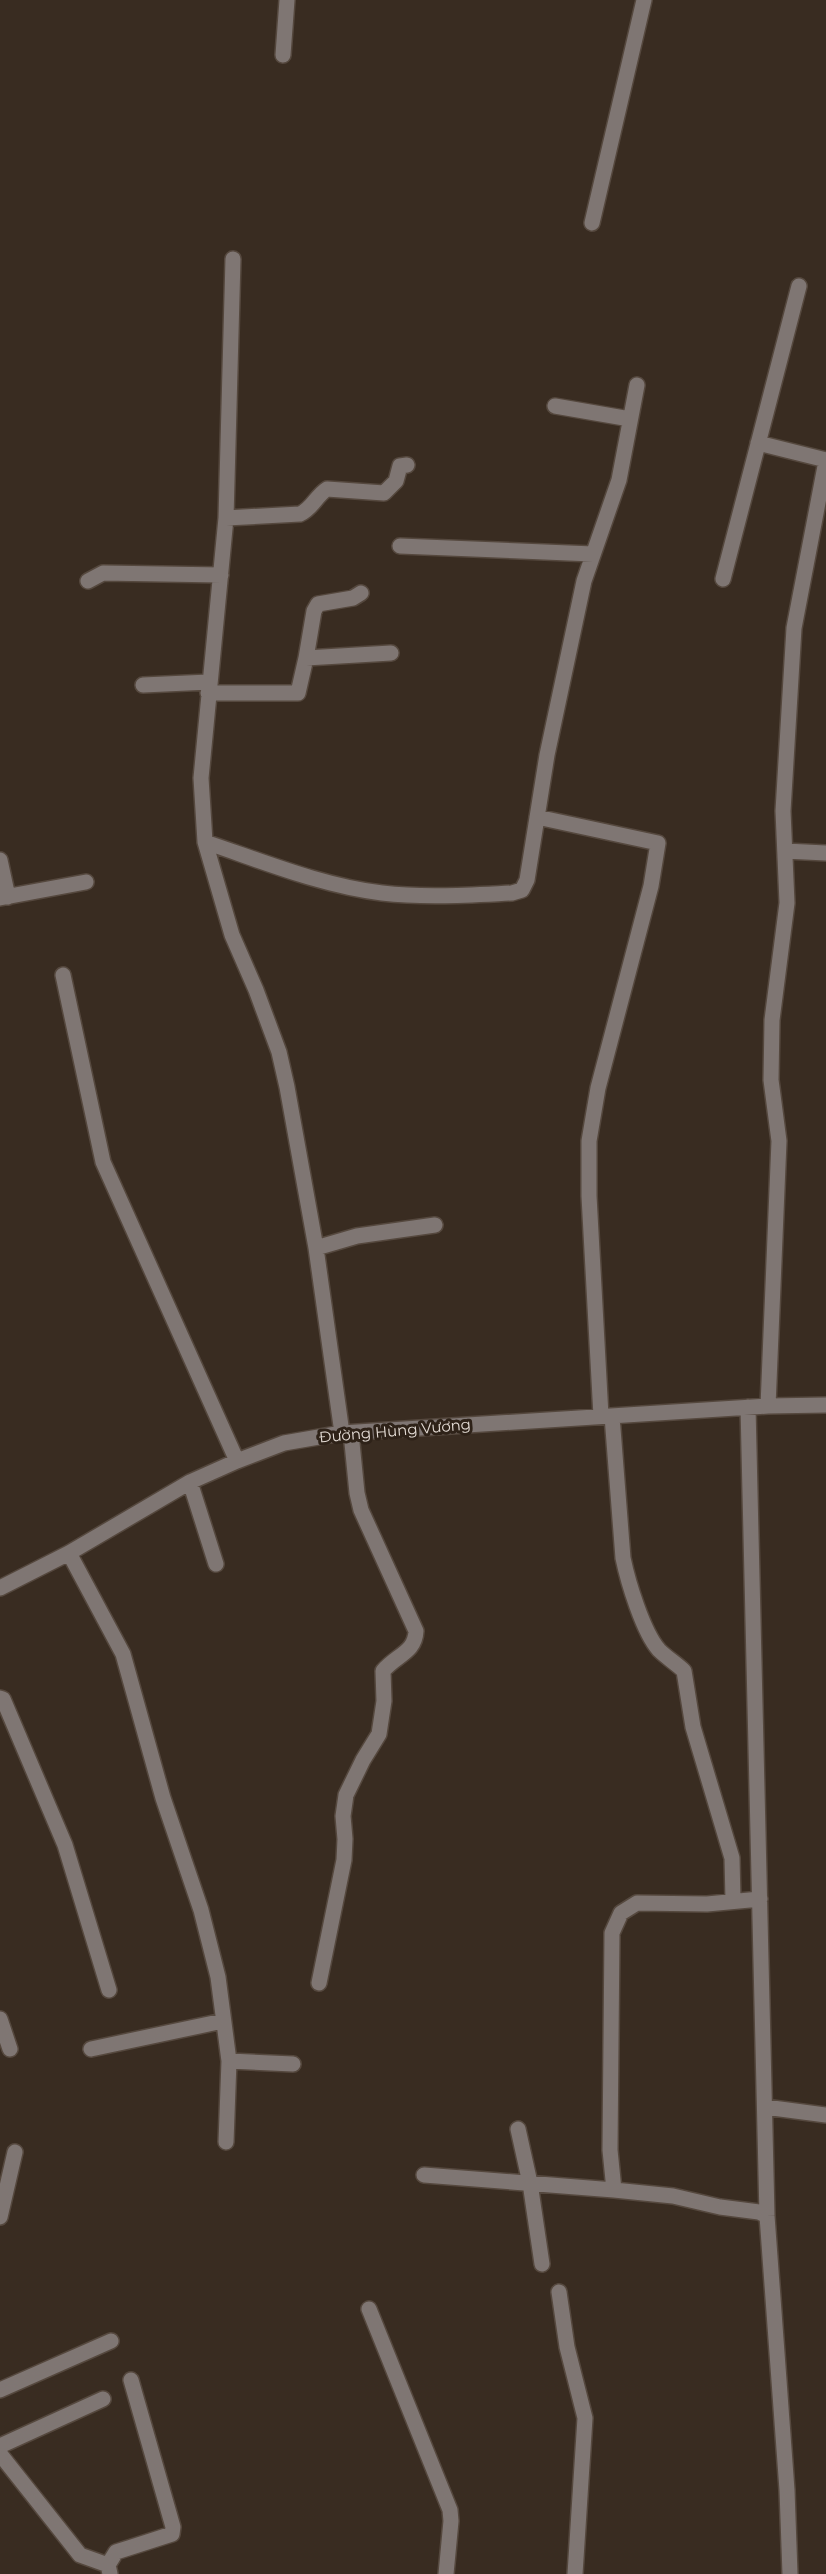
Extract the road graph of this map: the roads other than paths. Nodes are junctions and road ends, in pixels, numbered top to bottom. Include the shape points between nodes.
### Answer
1 (287, 0) edge
2 (644, 0) edge
3 (283, 55) dead end
4 (592, 223) dead end
5 (232, 259) dead end
6 (799, 286) dead end
7 (637, 385) dead end
8 (555, 406) dead end
9 (630, 419) junction
10 (758, 443) junction
11 (826, 461) edge
12 (407, 465) dead end
13 (226, 518) junction
14 (400, 546) dead end
15 (593, 554) junction
16 (221, 575) junction
17 (723, 579) dead end
18 (88, 581) dead end
19 (361, 593) dead end
20 (391, 653) dead end
21 (306, 658) junction
22 (143, 685) dead end
23 (209, 688) junction
24 (537, 817) junction
25 (205, 842) junction
26 (785, 851) junction
27 (826, 853) edge
28 (0, 860) edge
29 (86, 882) dead end
30 (4, 898) edge
31 (63, 975) dead end
32 (435, 1225) dead end
33 (316, 1248) junction
34 (826, 1405) edge
35 (768, 1406) junction
36 (748, 1407) junction
37 (606, 1416) junction
38 (347, 1433) junction
39 (237, 1461) junction
40 (190, 1482) junction
41 (69, 1553) junction
42 (216, 1564) dead end
43 (0, 1588) edge
44 (0, 1698) edge
45 (760, 1899) junction
46 (733, 1900) junction
47 (319, 1983) dead end
48 (109, 1990) dead end
49 (0, 2019) edge
50 (223, 2021) junction
51 (10, 2049) dead end
52 (91, 2049) dead end
53 (229, 2061) junction
54 (293, 2064) dead end
55 (765, 2107) junction
56 (826, 2115) edge
57 (518, 2129) dead end
58 (226, 2142) dead end
59 (15, 2152) dead end
60 (424, 2175) dead end
61 (530, 2183) junction
62 (614, 2190) junction
63 (767, 2216) junction
64 (0, 2217) edge
65 (542, 2264) dead end
66 (559, 2292) dead end
67 (369, 2309) dead end
68 (111, 2341) dead end
69 (131, 2380) dead end
70 (0, 2390) edge
71 (103, 2399) dead end
72 (0, 2446) edge
73 (0, 2454) edge
74 (109, 2570) edge
75 (446, 2574) edge
76 (576, 2574) edge
77 (789, 2574) edge

1 - 3 street
2 - 4 street
5 - 13 street
6 - 10 street
7 - 9 street
8 - 9 street
9 - 15 street via 619,480
10 - 11 street
10 - 17 street
11 - 26 street via 794,628 783,811
12 - 13 street via 400,466 396,481 384,493 327,489 308,511 300,514
13 - 16 street
14 - 15 street
15 - 24 street via 584,581
16 - 18 street via 103,573
16 - 23 street
19 - 21 street via 318,604
20 - 21 street
21 - 23 street via 298,693
22 - 23 street
23 - 25 street via 201,778
24 - 25 street via 526,880 522,890 512,893 382,893 337,885
24 - 37 street via 658,843 651,886 598,1088 589,1141 589,1196
25 - 33 street via 232,935 279,1053
26 - 27 street
26 - 35 street via 786,903 772,1020 771,1080 779,1142
28 - 30 street
29 - 30 street
31 - 39 street via 103,1162
32 - 33 street via 357,1236
33 - 38 street
34 - 35 street, Đường Hùng Vương
35 - 36 street, Đường Hùng Vương
36 - 37 street, Đường Hùng Vương
36 - 45 street
37 - 38 street, Đường Hùng Vương
37 - 46 street via 627,1579 651,1639 684,1671 693,1727 732,1857
38 - 39 street, Đường Hùng Vương via 284,1443
38 - 47 street via 361,1510 416,1631 416,1642 383,1671 379,1734 346,1795 344,1860
39 - 40 street, Đường Hùng Vương
40 - 41 street, Đường Hùng Vương
40 - 42 street
41 - 43 street, Đường Hùng Vương
41 - 50 street via 123,1654 163,1798 201,1910 218,1977
44 - 48 street via 65,1845
45 - 46 street
45 - 55 street
46 - 62 street via 707,1904 637,1903 621,1912 612,1933 610,2150
49 - 51 street
50 - 52 street
50 - 53 street
53 - 54 street
53 - 58 street
55 - 56 street
55 - 63 street
57 - 61 street
59 - 64 street
60 - 61 street
61 - 62 street
61 - 65 street
62 - 63 street via 673,2196
63 - 77 street
66 - 76 street via 567,2348 585,2418
67 - 75 street via 450,2510
68 - 70 street
69 - 74 street via 173,2527 172,2534 116,2552
71 - 72 street
73 - 74 street via 80,2555

